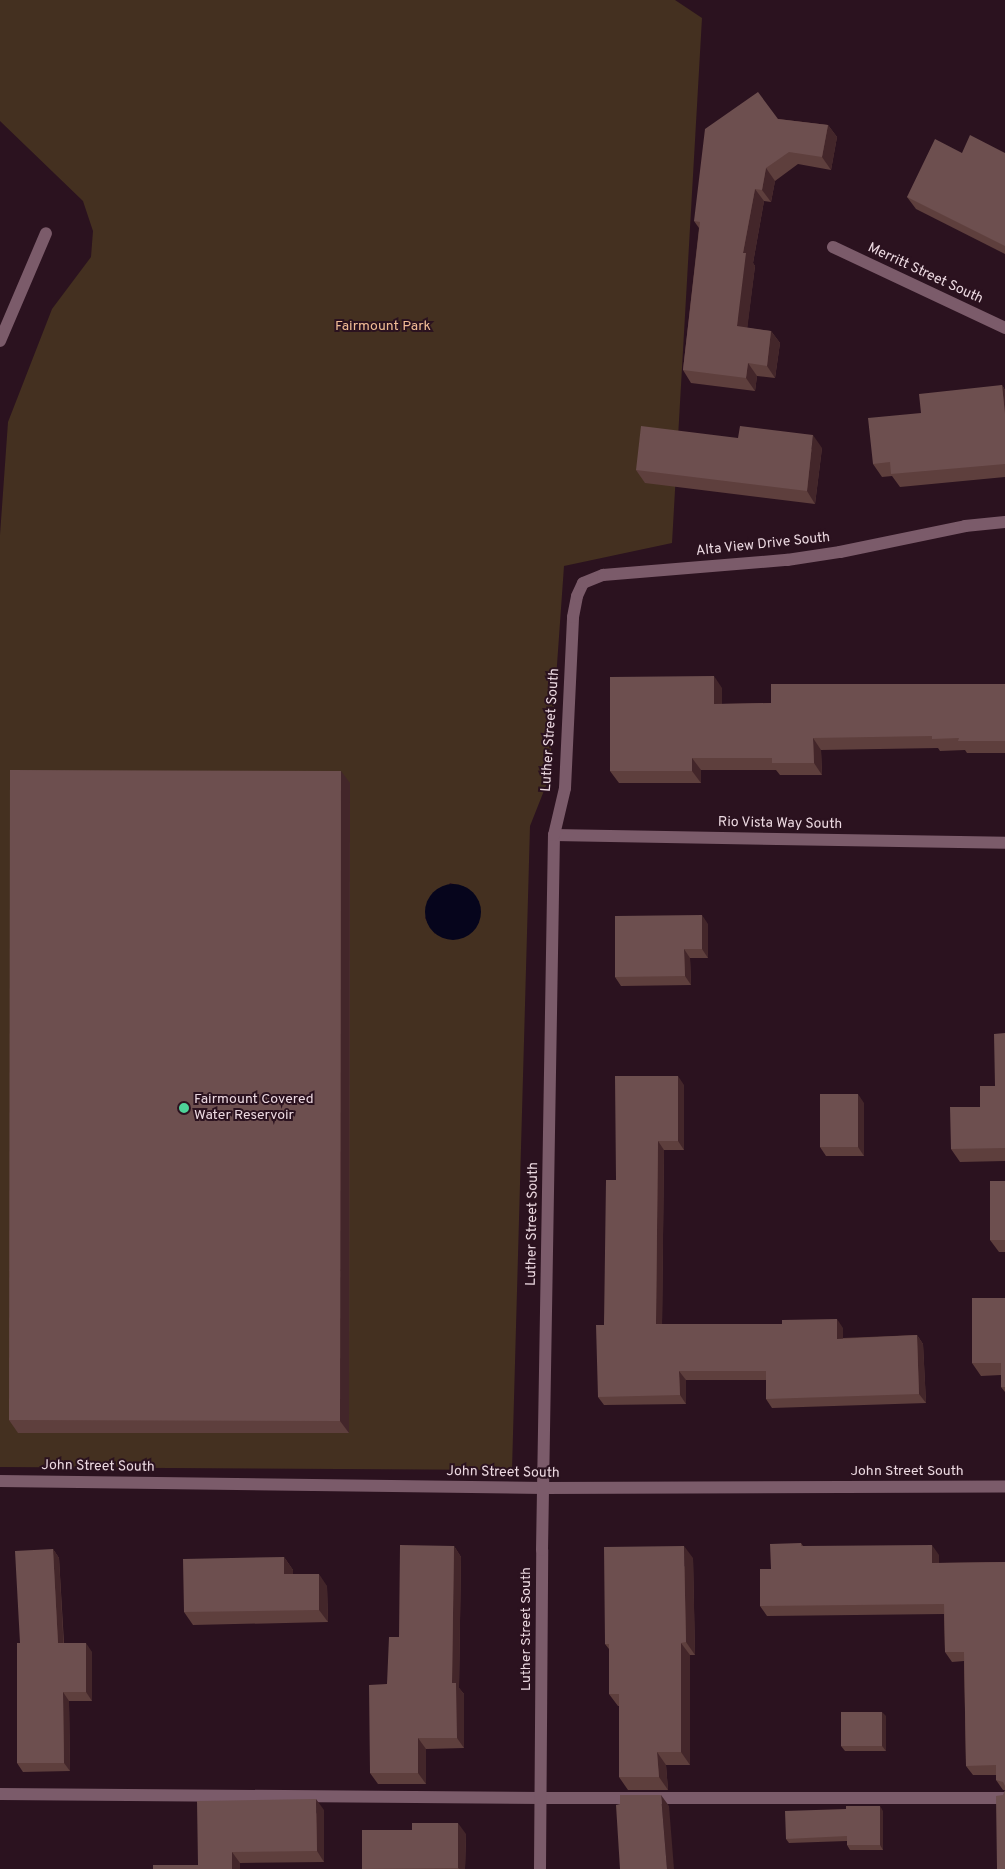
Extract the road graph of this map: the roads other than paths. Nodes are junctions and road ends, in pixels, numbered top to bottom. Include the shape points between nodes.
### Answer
1 (46, 233) dead end
2 (833, 247) dead end
3 (1005, 328) edge
4 (0, 341) edge
5 (1005, 522) edge
6 (584, 583) joint
7 (554, 834) junction
8 (1005, 843) edge
9 (0, 1481) edge
10 (1005, 1486) edge
11 (544, 1488) junction
12 (0, 1794) edge
13 (540, 1798) junction
14 (1005, 1798) edge
15 (540, 1869) edge

1 - 4 street
2 - 3 street, Merritt Street South
5 - 6 street, Alta View Drive South via 965,526 787,560 603,575
6 - 7 street, Luther Street South via 577,596 573,617 565,788
7 - 8 street, Rio Vista Way South
7 - 11 street, Luther Street South
9 - 11 street, John Street South
10 - 11 street, John Street South
11 - 13 street, Luther Street South
12 - 13 street
13 - 14 street
13 - 15 street, Luther Street South

